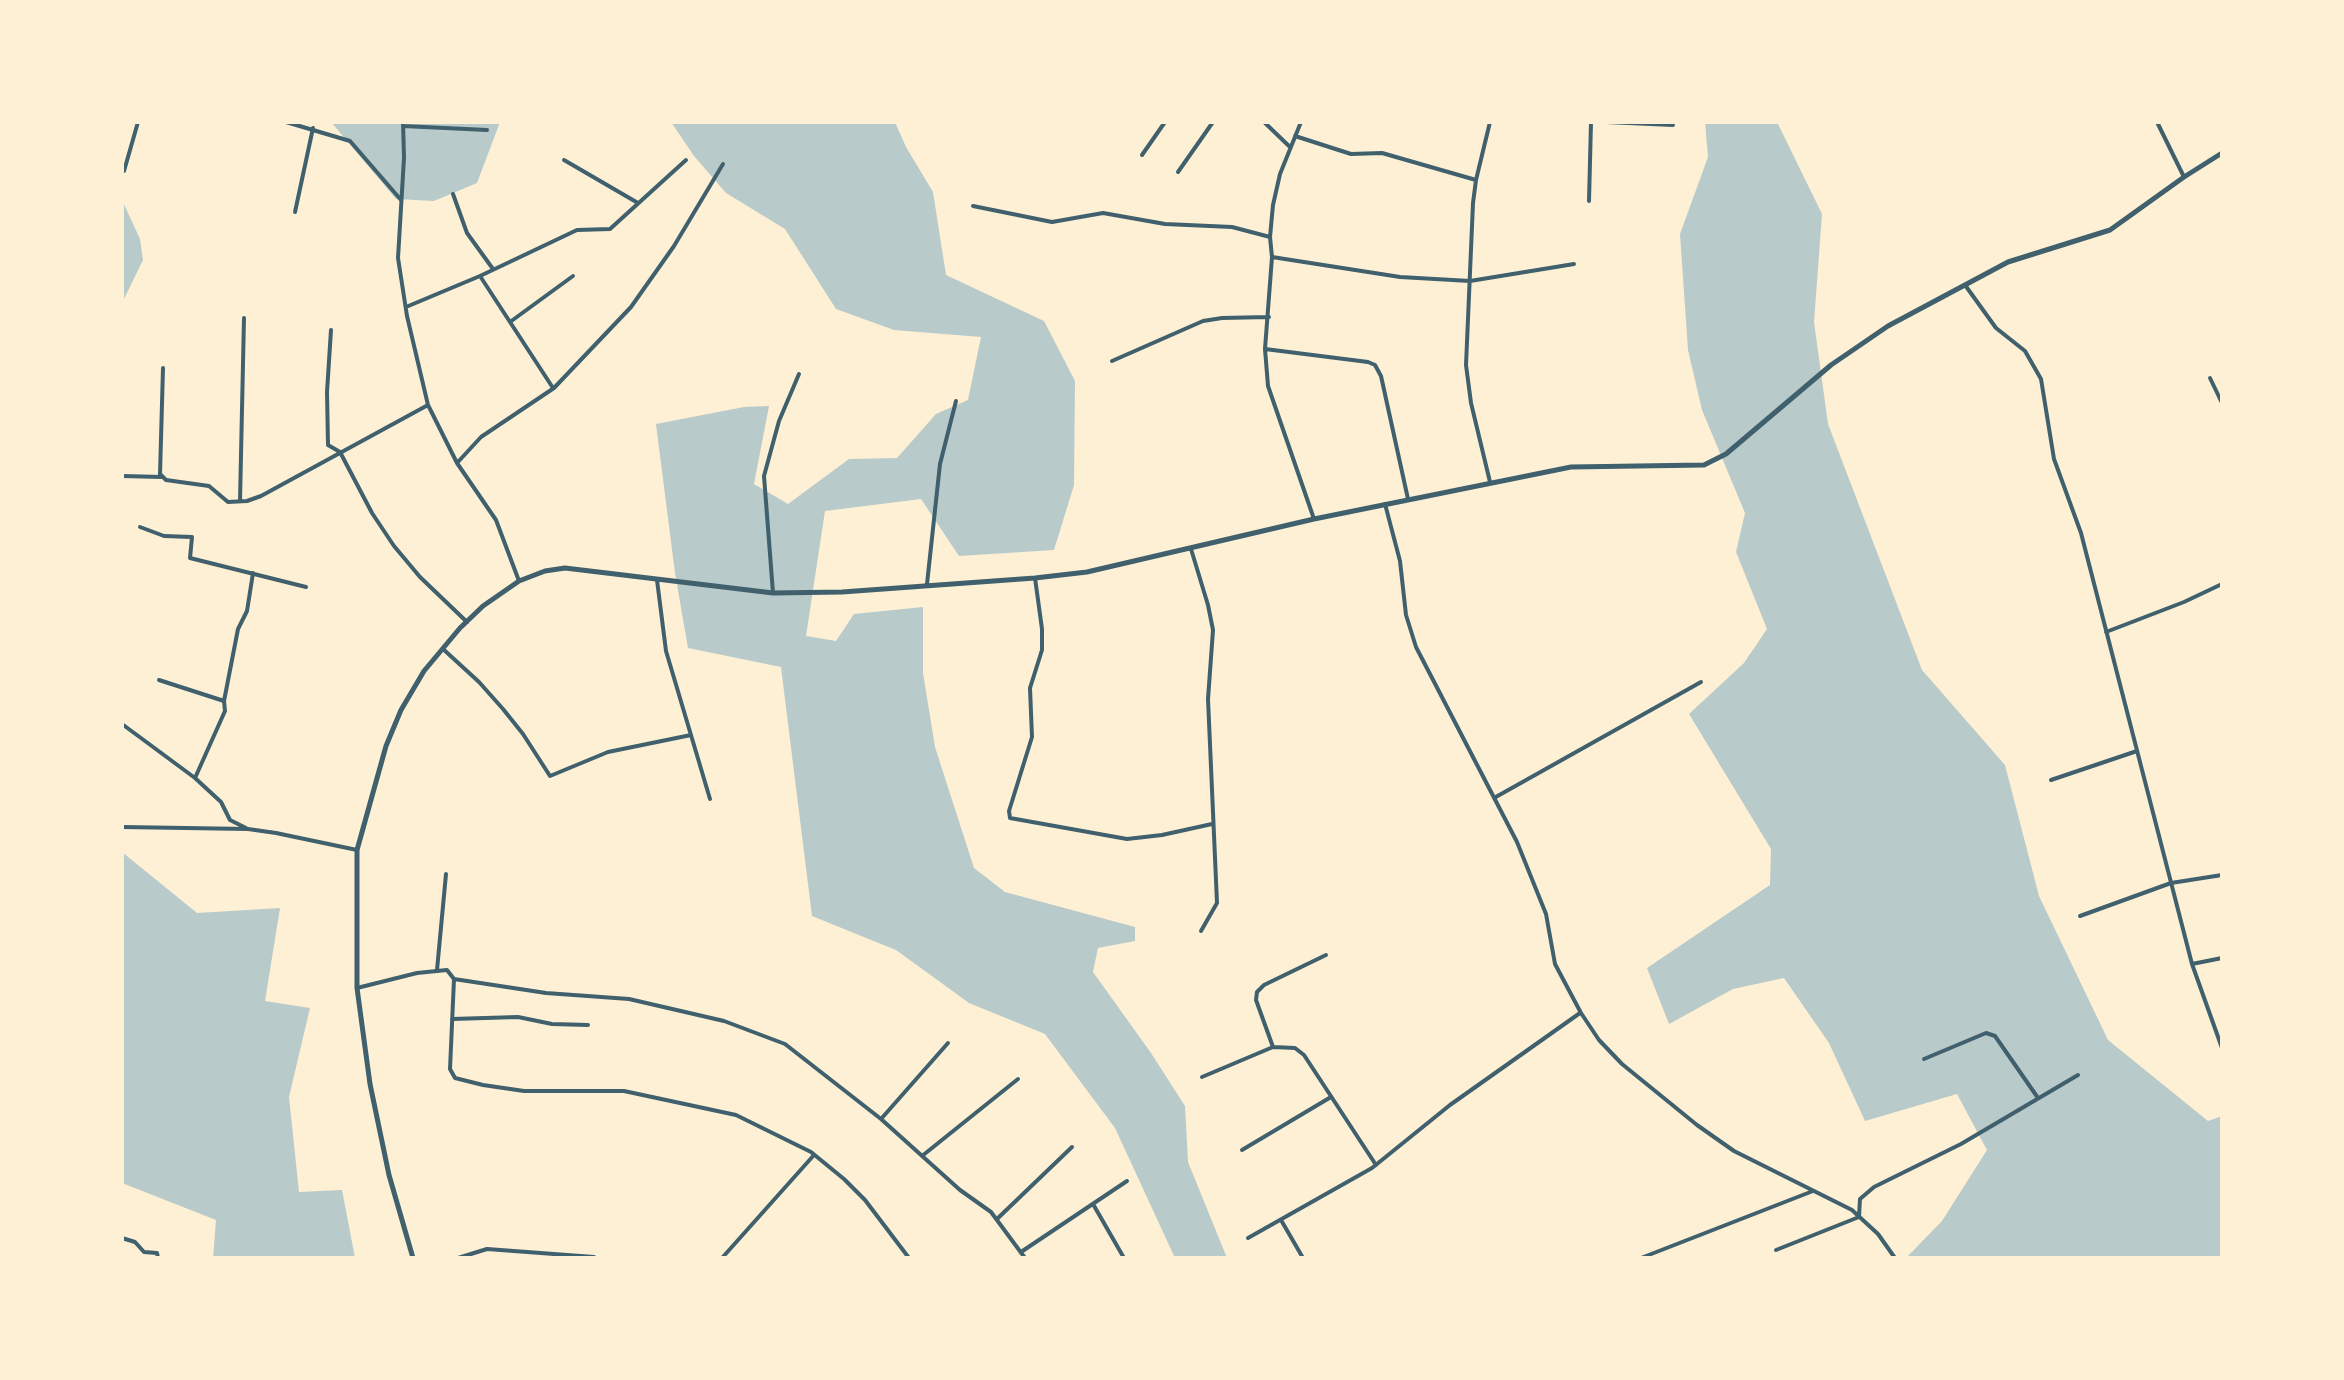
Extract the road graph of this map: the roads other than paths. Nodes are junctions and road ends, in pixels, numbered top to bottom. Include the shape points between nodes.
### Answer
1 (138, 122) edge
2 (286, 122) edge
3 (1165, 122) edge
4 (1213, 122) edge
5 (1264, 122) edge
6 (1301, 122) edge
7 (1490, 122) edge
8 (1591, 122) edge
9 (1606, 122) edge
10 (2157, 122) edge
11 (403, 124) edge
12 (1673, 125) dead end
13 (313, 128) junction
14 (487, 130) dead end
15 (1295, 136) junction
16 (1290, 147) junction
17 (2222, 153) edge
18 (1142, 155) dead end
19 (564, 160) dead end
20 (686, 160) dead end
21 (723, 164) dead end
22 (124, 171) dead end
23 (1178, 172) dead end
24 (2184, 177) junction
25 (1476, 180) junction
26 (453, 194) dead end
27 (401, 200) junction
28 (1589, 201) dead end
29 (638, 203) junction
30 (973, 206) dead end
31 (295, 212) dead end
32 (1270, 237) junction
33 (1272, 257) junction
34 (1574, 264) dead end
35 (493, 270) junction
36 (480, 276) junction
37 (573, 276) dead end
38 (1470, 281) junction
39 (1964, 283) junction
40 (406, 307) junction
41 (1269, 317) junction
42 (244, 318) dead end
43 (510, 322) junction
44 (331, 330) dead end
45 (1265, 349) junction
46 (1112, 361) dead end
47 (163, 368) dead end
48 (799, 374) dead end
49 (2210, 378) dead end
50 (554, 388) junction
51 (956, 401) dead end
52 (2222, 403) edge
53 (428, 405) junction
54 (340, 452) junction
55 (457, 463) junction
56 (122, 476) edge
57 (162, 477) junction
58 (1490, 482) junction
59 (1408, 499) junction
60 (240, 501) junction
61 (1385, 504) junction
62 (1314, 519) junction
63 (140, 527) dead end
64 (1191, 549) junction
65 (253, 573) junction
66 (1035, 578) junction
67 (657, 580) junction
68 (519, 581) junction
69 (927, 584) junction
70 (2222, 584) edge
71 (306, 587) dead end
72 (773, 593) junction
73 (467, 622) junction
74 (2106, 632) junction
75 (443, 649) junction
76 (159, 680) dead end
77 (1701, 682) dead end
78 (224, 701) junction
79 (122, 724) edge
80 (691, 735) junction
81 (2137, 751) junction
82 (195, 778) junction
83 (2051, 780) dead end
84 (1494, 798) junction
85 (710, 799) dead end
86 (1212, 824) junction
87 (122, 827) edge
88 (248, 829) junction
89 (357, 850) junction
90 (446, 874) dead end
91 (2222, 875) edge
92 (2171, 883) junction
93 (2080, 916) dead end
94 (1201, 931) dead end
95 (1326, 955) dead end
96 (2222, 958) edge
97 (2192, 964) junction
98 (437, 970) junction
99 (454, 979) junction
100 (357, 988) junction
101 (1581, 1013) junction
102 (452, 1019) junction
103 (588, 1025) dead end
104 (948, 1043) dead end
105 (1273, 1047) junction
106 (2222, 1048) edge
107 (1924, 1059) dead end
108 (2078, 1075) dead end
109 (1202, 1077) dead end
110 (1018, 1079) dead end
111 (1331, 1097) junction
112 (2038, 1098) junction
113 (881, 1119) junction
114 (1072, 1147) dead end
115 (1242, 1150) dead end
116 (814, 1155) junction
117 (922, 1156) junction
118 (1376, 1165) junction
119 (1127, 1181) dead end
120 (1813, 1191) junction
121 (1093, 1204) junction
122 (1859, 1217) junction
123 (997, 1219) junction
124 (1281, 1220) junction
125 (122, 1238) edge
126 (1248, 1238) dead end
127 (1776, 1250) dead end
128 (1021, 1252) junction
129 (594, 1257) edge
130 (158, 1258) edge
131 (413, 1258) edge
132 (458, 1258) edge
133 (722, 1258) edge
134 (909, 1258) edge
135 (1025, 1258) edge
136 (1124, 1258) edge
137 (1303, 1258) edge
138 (1641, 1258) edge
139 (1895, 1258) edge

1 - 22 street
2 - 13 street
3 - 18 street
4 - 23 street
5 - 16 street
6 - 15 street
7 - 25 street
8 - 28 street
9 - 12 street
10 - 24 street
11 - 14 street
11 - 27 street
13 - 27 street via 350,141
13 - 31 street
15 - 16 street
15 - 25 street via 1351,154 1382,153
16 - 32 street
17 - 24 street
19 - 29 street
20 - 29 street
21 - 50 street via 631,307
24 - 39 street via 2110,230 2034,252
25 - 38 street
26 - 35 street via 467,233
27 - 40 street via 398,258
29 - 35 street via 610,229 577,230
30 - 32 street via 1052,222 1103,213 1165,224 1232,227
32 - 33 street
33 - 38 street via 1400,277
33 - 41 street
34 - 38 street
35 - 36 street
36 - 40 street
36 - 43 street
37 - 43 street
38 - 58 street via 1466,365
39 - 58 street via 1846,353 1715,461 1571,467
39 - 74 street via 1990,321 2025,351 2038,371 2054,459 2078,521
40 - 53 street
41 - 45 street
41 - 46 street via 1203,321
42 - 60 street
43 - 50 street
44 - 54 street via 328,445
45 - 59 street via 1375,365
45 - 62 street via 1268,386
47 - 57 street
48 - 72 street via 764,476
49 - 52 street
50 - 55 street via 481,437
51 - 69 street via 940,464
53 - 54 street
53 - 55 street
54 - 60 street via 261,496
54 - 73 street via 394,546
55 - 68 street via 496,520
56 - 57 street
57 - 60 street via 206,485 225,501
58 - 59 street
59 - 61 street
61 - 62 street
61 - 84 street via 1400,561 1409,630
62 - 64 street
63 - 65 street via 164,536 192,537 190,558
64 - 66 street
64 - 86 street via 1213,630 1208,699
65 - 71 street
65 - 78 street
66 - 69 street
66 - 86 street via 1042,650 1030,688 1032,737 1010,818 1127,839
67 - 68 street via 565,568
67 - 72 street
67 - 80 street via 666,651
68 - 73 street
69 - 72 street
70 - 74 street
73 - 75 street
74 - 81 street
75 - 80 street via 503,709 550,776 608,752
75 - 89 street via 401,710
76 - 78 street
77 - 84 street
78 - 82 street via 225,711
79 - 82 street
80 - 85 street
81 - 83 street
81 - 92 street
82 - 88 street via 221,802 230,820
84 - 101 street via 1548,921 1552,955
86 - 94 street via 1217,903
87 - 88 street
88 - 89 street
89 - 100 street
90 - 98 street
91 - 92 street
92 - 93 street
92 - 97 street
95 - 105 street via 1257,992
96 - 97 street
97 - 106 street
98 - 99 street via 447,970
98 - 100 street
99 - 102 street
99 - 113 street via 629,999 724,1021 785,1044
100 - 131 street via 379,1136
101 - 118 street via 1450,1105
101 - 120 street via 1622,1064 1697,1125 1734,1151
102 - 103 street via 518,1017
102 - 116 street via 450,1069 462,1081 524,1091 624,1091 722,1111 765,1127
104 - 113 street
105 - 109 street
105 - 111 street via 1295,1048 1304,1055
107 - 112 street via 1986,1033 1995,1036
108 - 112 street
110 - 117 street
111 - 115 street
111 - 118 street
112 - 122 street via 1874,1187 1860,1199
113 - 117 street
114 - 123 street
116 - 133 street
116 - 134 street via 865,1200
117 - 123 street
118 - 124 street
119 - 121 street
120 - 122 street
120 - 138 street
121 - 128 street
121 - 136 street
122 - 127 street
122 - 139 street
123 - 128 street
124 - 126 street
124 - 137 street
125 - 130 street
128 - 135 street
129 - 132 street via 487,1249

